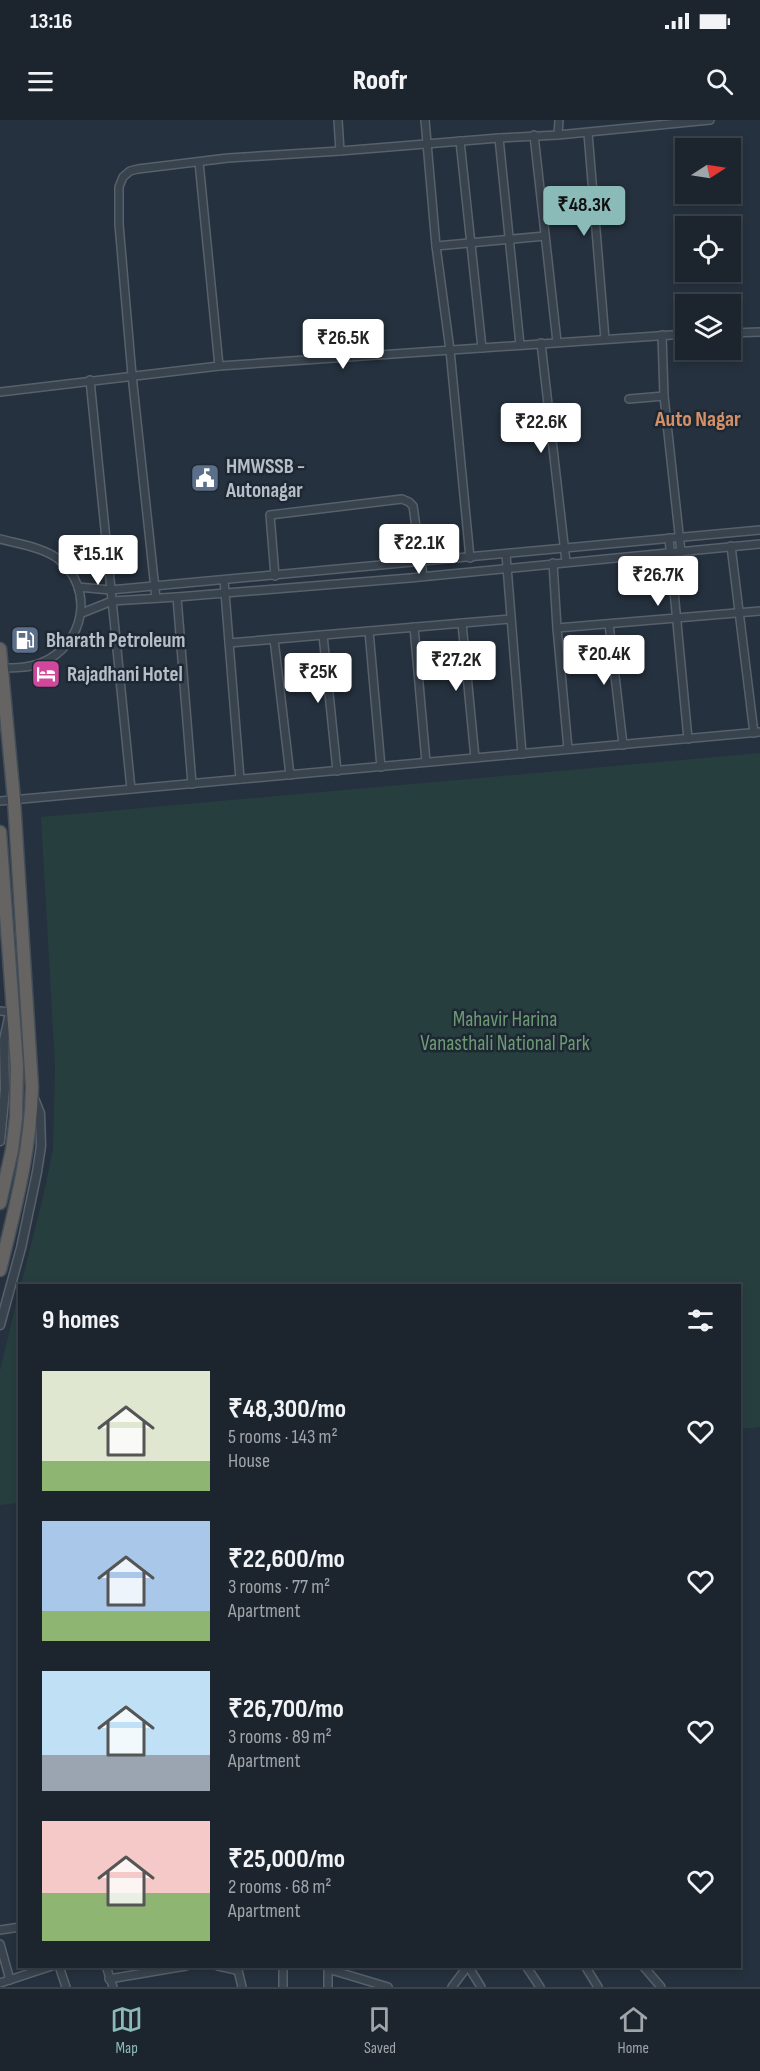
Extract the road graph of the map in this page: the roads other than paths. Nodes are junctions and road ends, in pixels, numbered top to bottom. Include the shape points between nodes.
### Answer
1 (338, 120) edge
2 (425, 120) edge
3 (559, 120) edge
4 (710, 120) edge
5 (661, 122) edge
6 (588, 133) junction
7 (534, 135) junction
8 (558, 135) junction
9 (498, 138) junction
10 (460, 141) junction
11 (426, 144) junction
12 (340, 151) junction
13 (199, 162) junction
14 (545, 236) junction
15 (509, 240) junction
16 (471, 244) junction
17 (436, 246) junction
18 (760, 332) edge
19 (741, 333) edge
20 (675, 334) edge
21 (662, 335) junction
22 (605, 339) junction
23 (557, 342) junction
24 (541, 343) junction
25 (520, 345) junction
26 (482, 348) junction
27 (450, 350) junction
28 (219, 366) junction
29 (132, 375) junction
30 (90, 380) junction
31 (0, 392) edge
32 (664, 396) junction
33 (629, 399) dead end
34 (760, 530) edge
35 (680, 537) junction
36 (669, 538) junction
37 (0, 539) edge
38 (760, 544) edge
39 (731, 546) junction
40 (563, 548) junction
41 (681, 552) junction
42 (671, 553) junction
43 (506, 554) junction
44 (470, 558) junction
45 (421, 562) junction
46 (566, 562) junction
47 (553, 563) junction
48 (506, 568) junction
49 (275, 576) junction
50 (423, 576) junction
51 (224, 580) junction
52 (78, 586) junction
53 (154, 586) junction
54 (110, 590) junction
55 (225, 593) junction
56 (156, 597) junction
57 (177, 597) junction
58 (111, 601) junction
59 (760, 611) edge
60 (740, 612) junction
61 (82, 613) junction
62 (677, 618) junction
63 (511, 619) junction
64 (462, 623) junction
65 (609, 624) junction
66 (414, 627) junction
67 (557, 628) junction
68 (369, 631) junction
69 (323, 635) junction
70 (274, 639) junction
71 (230, 643) junction
72 (0, 649) edge
73 (1, 668) edge
74 (757, 733) edge
75 (688, 740) junction
76 (623, 745) junction
77 (568, 749) junction
78 (522, 754) junction
79 (475, 758) junction
80 (426, 762) junction
81 (381, 767) junction
82 (337, 771) junction
83 (290, 775) junction
84 (240, 779) junction
85 (192, 784) junction
86 (131, 789) junction
87 (14, 800) junction
88 (0, 801) edge
89 (0, 832) edge
90 (4, 925) edge
91 (8, 1010) edge
92 (32, 1093) junction
93 (0, 1141) edge
94 (0, 1203) edge
95 (0, 1270) edge
96 (0, 1325) edge
97 (18, 1927) edge
98 (0, 1930) edge
99 (0, 1944) edge
100 (46, 1968) edge
101 (60, 1968) edge
102 (106, 1968) edge
103 (163, 1968) edge
104 (236, 1968) edge
105 (283, 1968) edge
106 (328, 1968) edge
107 (466, 1968) edge
108 (468, 1968) edge
109 (527, 1968) edge
110 (586, 1968) edge
111 (645, 1968) edge
112 (140, 1970) edge
113 (110, 1979) junction
114 (10, 1980) junction
115 (0, 1983) edge
116 (66, 1987) edge
117 (113, 1987) edge
118 (242, 1987) edge
119 (283, 1987) edge
120 (328, 1987) edge
121 (388, 1987) edge
122 (452, 1987) edge
123 (481, 1987) edge
124 (540, 1987) edge
125 (598, 1987) edge
126 (661, 1987) edge

1 - 12 street
2 - 11 street
3 - 8 street
4 - 5 street
5 - 6 street
6 - 8 street
6 - 22 street
7 - 8 street
7 - 9 street
7 - 14 street
9 - 10 street
9 - 15 street
10 - 11 street
10 - 16 street
11 - 12 street
11 - 17 street
12 - 13 street
13 - 28 street
13 - 29 street via 130,171 119,187
14 - 15 street
14 - 23 street
15 - 16 street
15 - 25 street
16 - 17 street
16 - 26 street
17 - 27 street
18 - 19 street
20 - 21 street
21 - 22 street
21 - 32 street
22 - 23 street
23 - 24 street
24 - 25 street
24 - 40 street
25 - 26 street
26 - 27 street
27 - 28 street
27 - 44 street
28 - 29 street
29 - 30 street
29 - 53 street
30 - 31 street
30 - 54 street
32 - 33 street
32 - 35 street
34 - 35 street
35 - 36 street
35 - 41 street
36 - 40 street
36 - 42 street
37 - 52 street via 56,558
38 - 39 street
39 - 41 street
39 - 60 street
40 - 43 street
40 - 46 street
41 - 42 street
42 - 46 street
42 - 62 street
43 - 44 street
43 - 48 street
44 - 45 street
45 - 49 street
45 - 49 street via 413,506 402,499 270,515
45 - 50 street
46 - 47 street
47 - 48 street
47 - 67 street
48 - 50 street
48 - 63 street
49 - 51 street
50 - 55 street
51 - 53 street
51 - 55 street
52 - 54 street
52 - 61 street
53 - 54 street
53 - 56 street
54 - 58 street
55 - 57 street
55 - 71 street
56 - 57 street
56 - 58 street
57 - 85 street
58 - 61 street
58 - 86 street
59 - 60 street
60 - 62 street
60 - 74 street
61 - 73 street via 72,639 59,652 41,663
62 - 65 street
62 - 75 street
63 - 64 street
63 - 78 street
64 - 66 street
64 - 79 street
65 - 67 street
65 - 76 street
66 - 68 street
66 - 80 street
67 - 77 street
68 - 69 street
68 - 81 street
69 - 70 street
69 - 82 street
70 - 71 street
70 - 83 street
71 - 84 street
72 - 73 highway
73 - 87 highway
74 - 75 street
75 - 76 street
76 - 77 street
77 - 78 street
78 - 79 street
79 - 80 street
80 - 81 street
81 - 82 street
82 - 83 street
83 - 84 street
84 - 85 street
85 - 86 street
86 - 87 street
87 - 88 street
87 - 92 highway
89 - 90 highway
90 - 91 highway
91 - 93 street
91 - 94 highway via 17,1066 16,1118
92 - 95 highway via 28,1146
92 - 96 street via 40,1113 41,1146 21,1248
97 - 98 street
99 - 114 street
100 - 114 street
101 - 116 street
102 - 113 street
103 - 112 street
104 - 118 street
105 - 119 street
106 - 120 street
106 - 121 street
107 - 122 street
108 - 123 street
109 - 124 street
110 - 125 street
111 - 126 street
112 - 113 street
113 - 117 street
114 - 115 street

